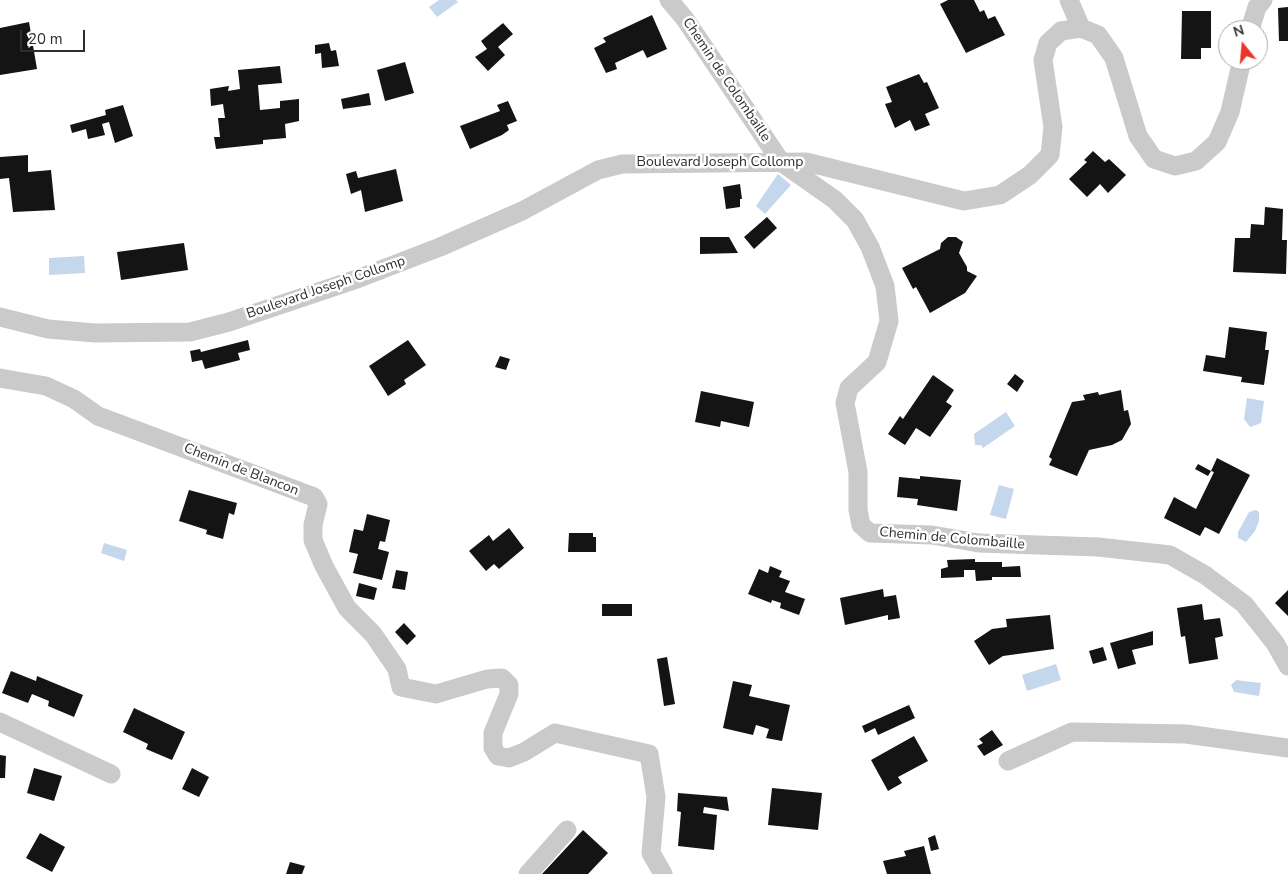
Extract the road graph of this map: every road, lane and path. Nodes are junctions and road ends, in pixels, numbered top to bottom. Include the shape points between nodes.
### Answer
1 (668, 0) edge
2 (1069, 0) edge
3 (1263, 0) edge
4 (1253, 20) edge
5 (1081, 28) junction
6 (1240, 70) edge
7 (781, 162) junction
8 (0, 317) edge
9 (0, 378) edge
10 (1288, 666) edge
11 (0, 722) edge
12 (1288, 748) edge
13 (1008, 761) dead end
14 (111, 774) dead end
15 (567, 830) dead end
16 (528, 874) edge
17 (663, 874) edge

1 - 7 street, Chemin de Colombaille via 685,19
2 - 5 street
3 - 4 street
5 - 6 street via 1098,35 1114,58 1138,136 1154,159 1175,166 1196,161 1217,142 1230,112
5 - 7 street, Boulevard Joseph Collomp via 1062,31 1048,42 1043,60 1053,128 1050,156 1030,175 1000,195 964,201 806,162
7 - 8 street, Boulevard Joseph Collomp via 622,164 598,170 522,210 440,247 357,279 190,332 95,333 48,329
7 - 10 street, Chemin de Colombaille via 834,200 855,220 870,247 884,286 889,321 877,362 849,388 844,403 858,472 861,525 870,533 932,535 979,543 1098,546 1170,556 1244,604 1275,643
9 - 17 street, Chemin de Blancon via 46,386 74,399 98,416 314,497 318,504 313,540 324,566 347,608 373,634 397,669 401,687 436,694 487,679 502,678 509,686 509,694 493,733 493,748 498,756 509,758 524,752 555,733 649,754 656,797 651,853
11 - 14 street
12 - 13 street via 1186,734 1072,732
15 - 16 street

